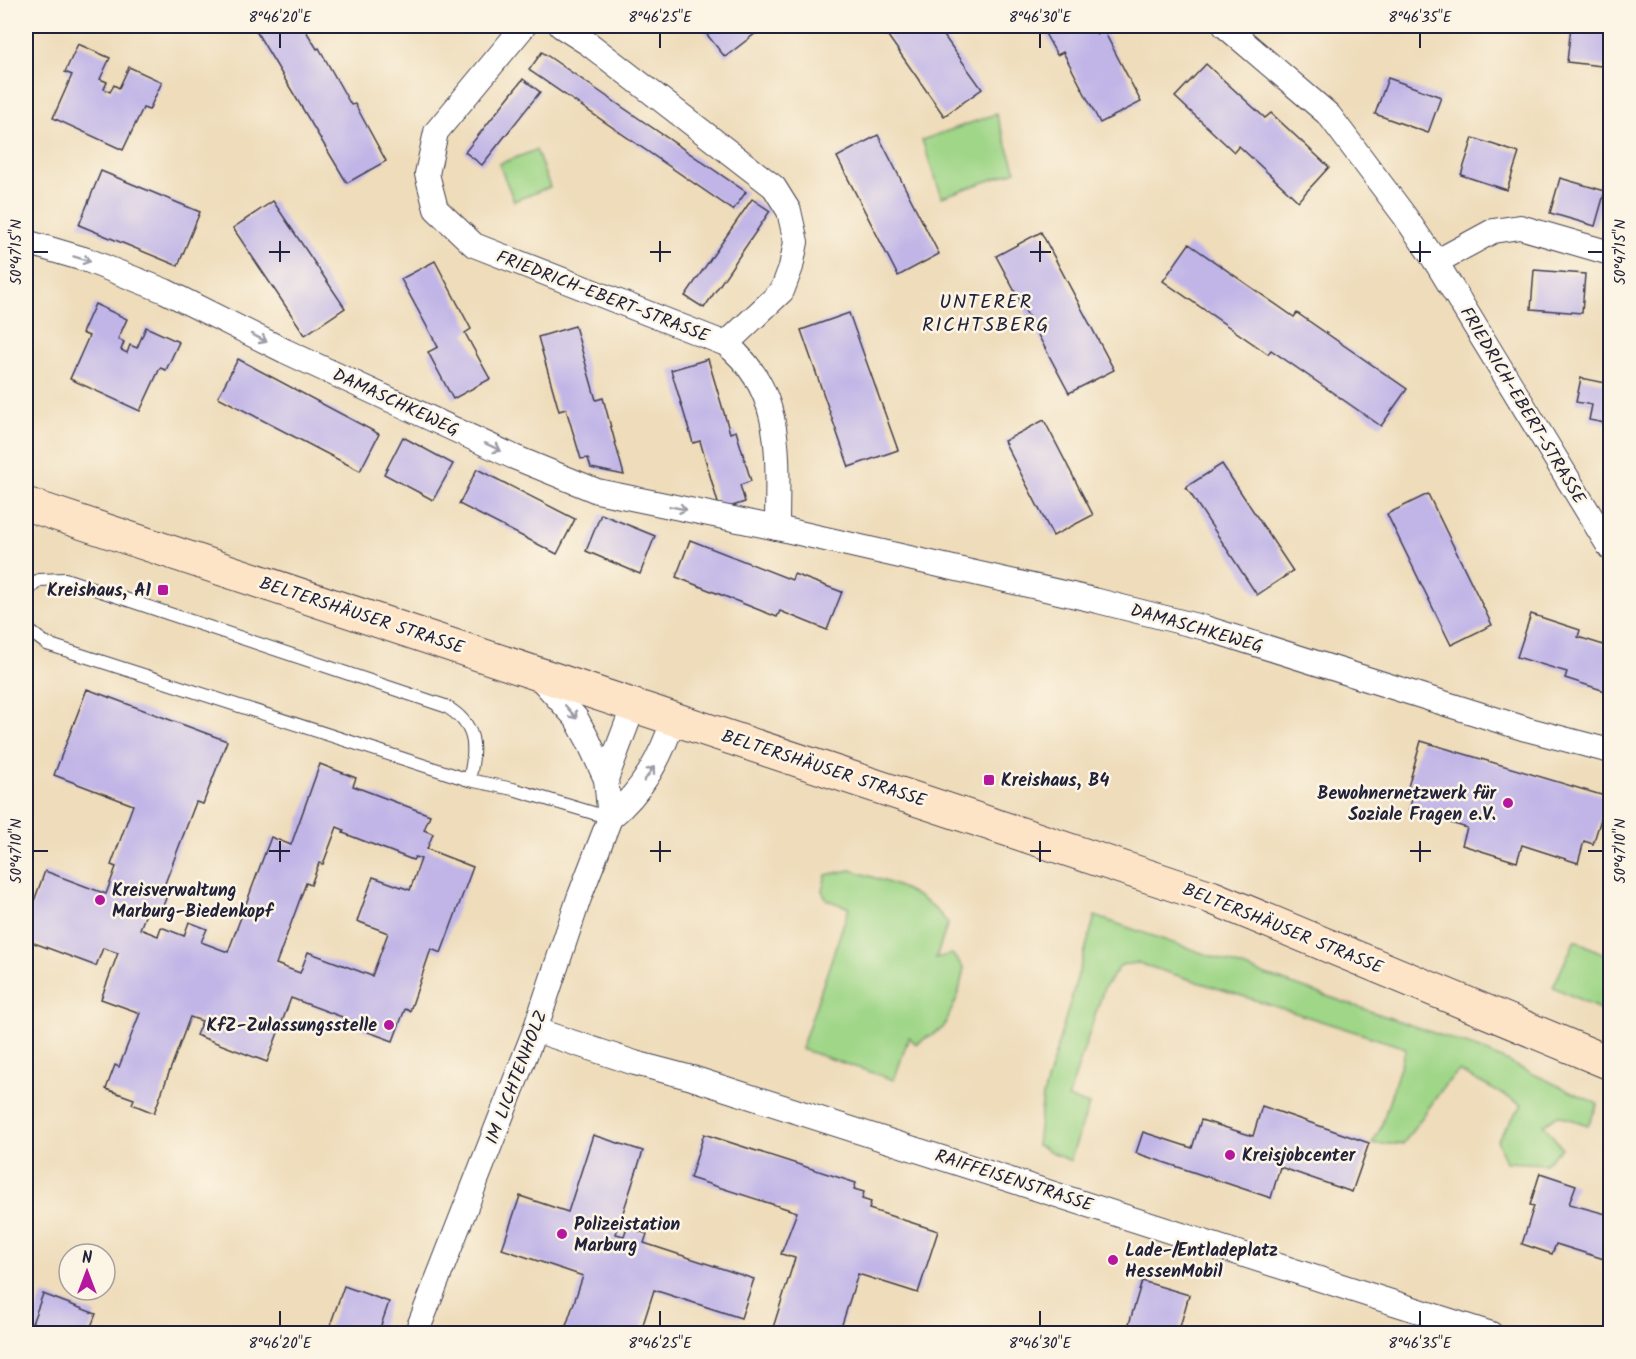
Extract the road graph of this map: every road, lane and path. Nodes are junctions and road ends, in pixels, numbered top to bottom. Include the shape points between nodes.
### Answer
1 (524, 26) edge
2 (561, 26) edge
3 (1225, 26) edge
4 (26, 242) edge
5 (1611, 253) edge
6 (1436, 262) junction
7 (726, 344) junction
8 (26, 504) edge
9 (777, 528) junction
10 (1611, 548) edge
11 (26, 592) edge
12 (26, 625) edge
13 (531, 669) junction
14 (634, 705) junction
15 (674, 718) junction
16 (1611, 751) edge
17 (606, 779) junction
18 (469, 780) junction
19 (610, 818) junction
20 (535, 1030) junction
21 (1611, 1063) edge
22 (416, 1334) edge
23 (1491, 1334) edge

1 - 7 street, FRIEDRICH-EBERT-STRASSE via 436,132 427,174 436,209 474,245
2 - 7 street, FRIEDRICH-EBERT-STRASSE via 590,44 774,187 789,211 796,242 782,291
3 - 6 street, FRIEDRICH-EBERT-STRASSE via 1329,115
4 -> 9 street, DAMASCHKEWEG via 87,260 165,291 295,356 597,491
5 - 6 street via 1520,227 1492,231
6 - 10 street, FRIEDRICH-EBERT-STRASSE
7 - 9 street via 746,360 773,415
8 - 13 main road, BELTERSHÄUSER STRASSE
9 - 16 street, DAMASCHKEWEG via 1205,628 1526,729
11 - 18 lane via 39,580 64,579 445,706 471,728 473,762
12 - 18 lane via 47,644
13 - 14 main road, BELTERSHÄUSER STRASSE
13 -> 17 street, IM LICHTENHOLZ via 576,718
14 - 15 main road, BELTERSHÄUSER STRASSE
14 - 17 street, IM LICHTENHOLZ
19 -> 15 street, IM LICHTENHOLZ via 630,801 658,760
15 - 21 main road, BELTERSHÄUSER STRASSE via 1211,897
17 - 19 street, IM LICHTENHOLZ
18 - 19 lane
19 - 20 street, IM LICHTENHOLZ
20 - 22 street, IM LICHTENHOLZ
20 - 23 street, RAIFFEISENSTRASSE

